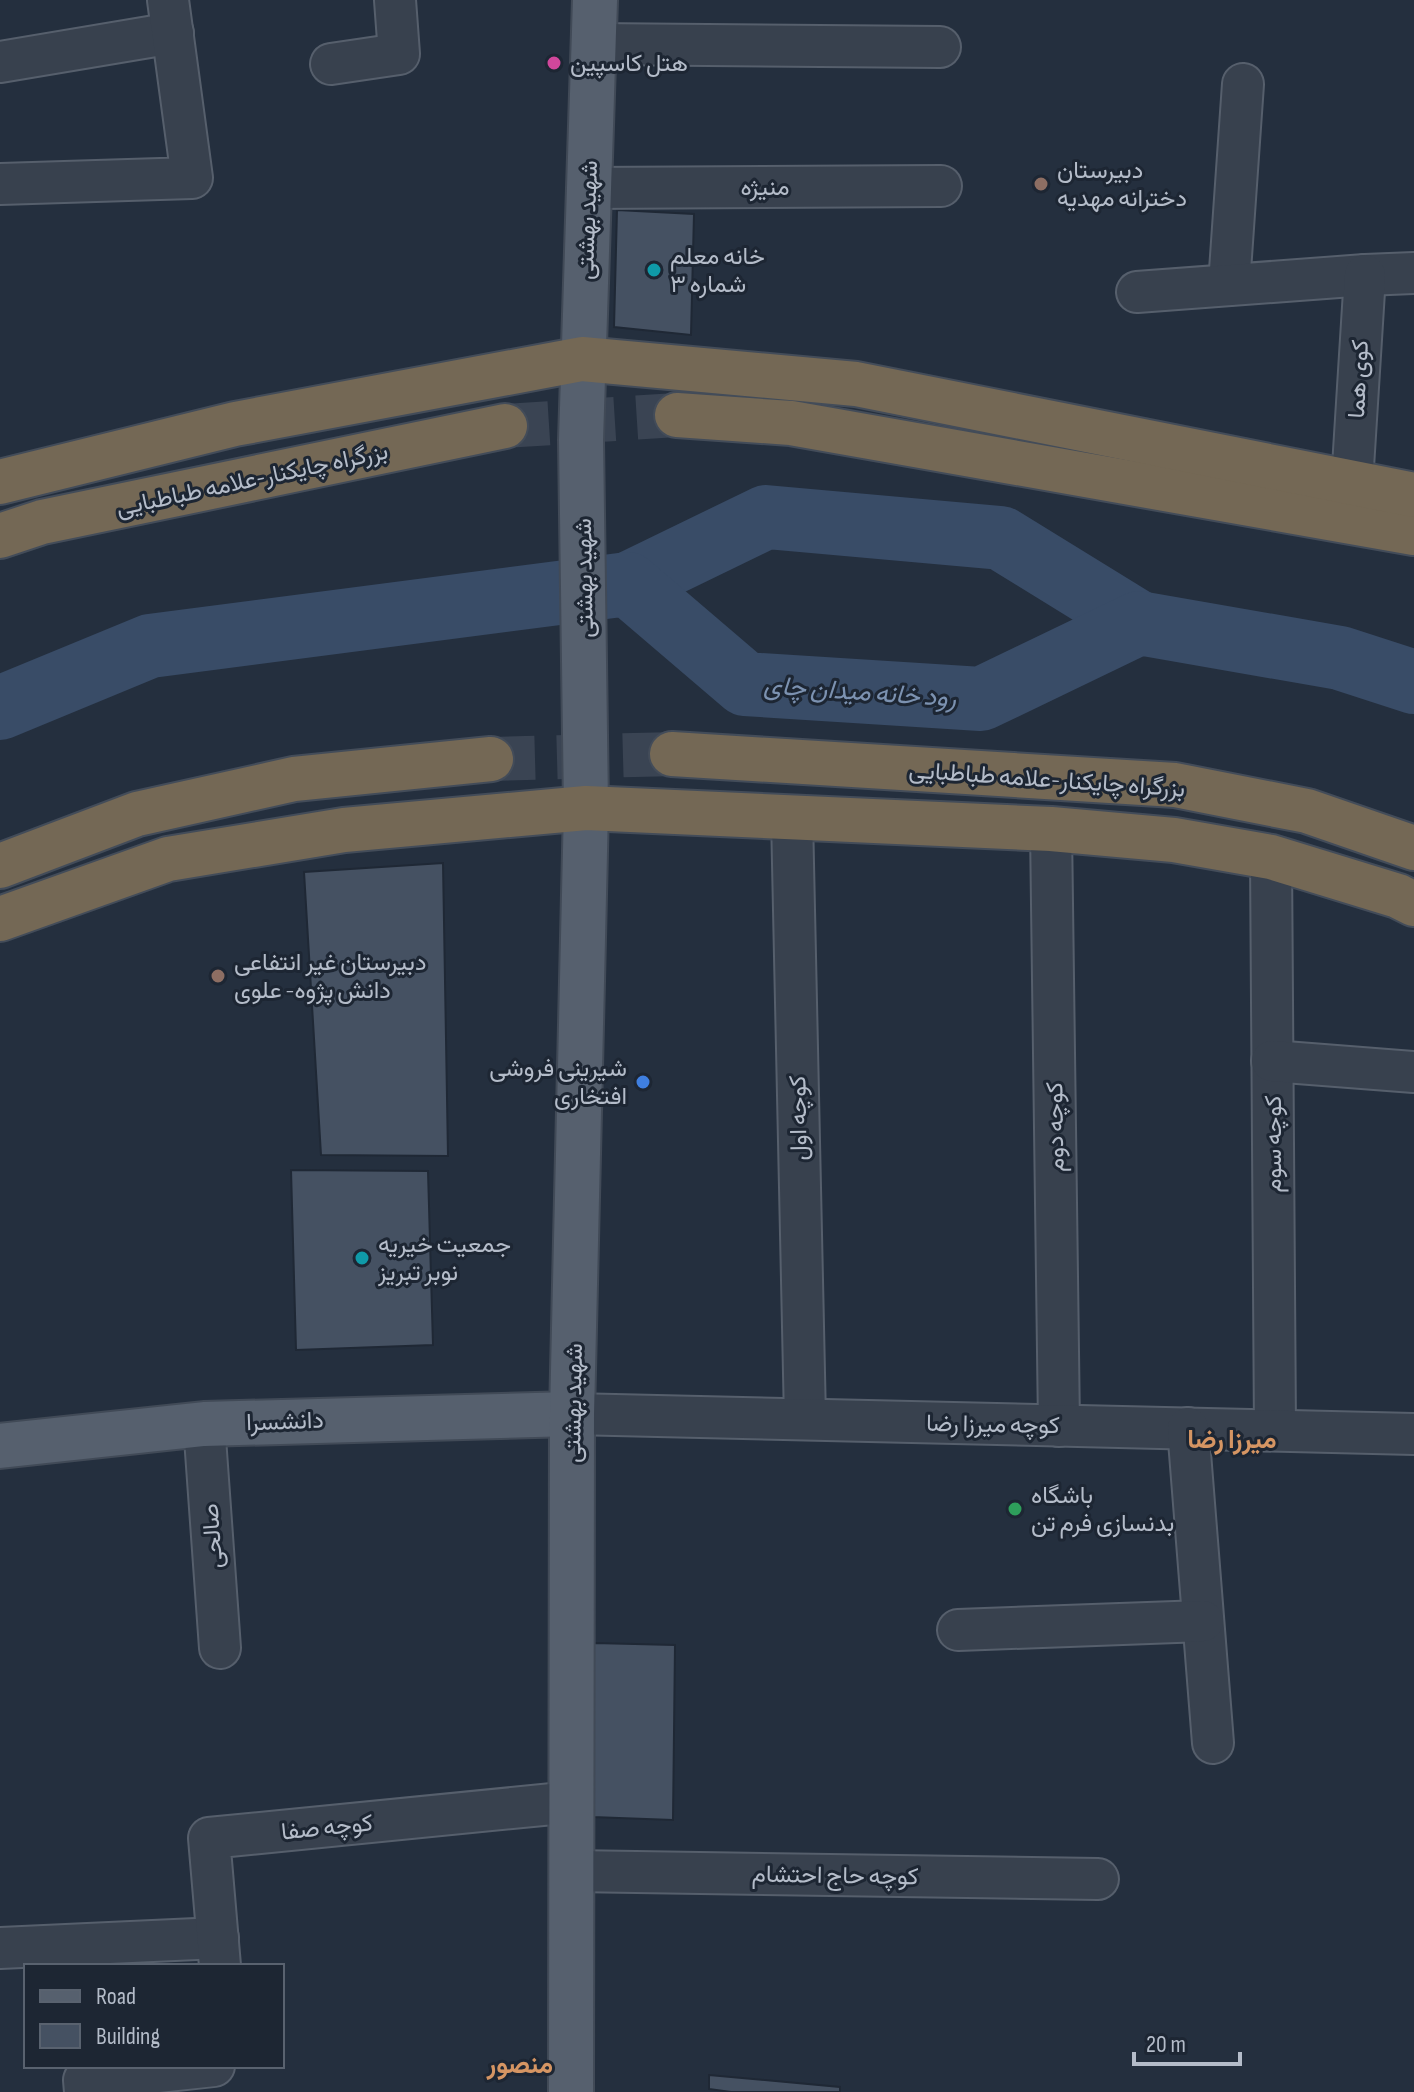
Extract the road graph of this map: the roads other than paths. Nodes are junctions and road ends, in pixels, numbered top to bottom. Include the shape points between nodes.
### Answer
1 (395, 0) edge
2 (595, 0) edge
3 (170, 16) edge
4 (594, 44) junction
5 (940, 47) dead end
6 (0, 62) edge
7 (331, 64) dead end
8 (1243, 84) dead end
9 (0, 184) edge
10 (941, 186) dead end
11 (588, 188) junction
12 (1414, 273) edge
13 (1365, 275) junction
14 (1229, 285) junction
15 (1137, 292) dead end
16 (582, 359) junction
17 (677, 415) tunnel mouth
18 (505, 426) tunnel mouth
19 (581, 440) joint
20 (0, 482) edge
21 (1352, 483) junction
22 (1414, 495) edge
23 (1414, 533) edge
24 (0, 536) edge
25 (586, 715) joint
26 (672, 754) tunnel mouth
27 (491, 759) tunnel mouth
28 (586, 808) junction
29 (792, 817) junction
30 (1051, 829) junction
31 (1414, 848) edge
32 (1271, 857) junction
33 (0, 866) edge
34 (1414, 904) edge
35 (0, 919) edge
36 (1272, 1061) junction
37 (1414, 1072) edge
38 (572, 1414) junction
39 (805, 1419) junction
40 (204, 1424) junction
41 (1059, 1426) junction
42 (1188, 1428) junction
43 (1275, 1430) junction
44 (1414, 1434) edge
45 (0, 1446) edge
46 (1203, 1621) junction
47 (958, 1630) dead end
48 (220, 1648) dead end
49 (1213, 1743) dead end
50 (573, 1802) junction
51 (572, 1871) junction
52 (1098, 1879) dead end
53 (0, 1948) edge
54 (219, 1952) edge
55 (201, 2068) edge
56 (84, 2086) edge
57 (571, 2092) edge

1 - 7 street via 399,54
2 - 4 main road, شهید بهشتى
3 - 6 street
3 - 9 street via 192,178
4 - 5 street
4 - 11 main road, شهید بهشتى
8 - 14 street
10 - 11 street, منیژه
11 - 16 main road, شهید بهشتى
12 - 13 street
13 - 14 street
13 - 21 street, کوی هما
14 - 15 street
16 - 19 main road, شهید بهشتى
16 - 20 highway via 235,424
16 - 21 highway via 856,384
17 - 23 highway via 791,423
18 - 24 highway, بزرگراه چایکنار-علامه طباطبایی via 42,522
19 - 25 main road, شهید بهشتی
21 - 22 highway
25 - 28 main road, شهید بهشتى
26 - 31 highway, بزرگراه چایکنار-علامه طباطبایی via 1175,785 1307,811
27 - 33 highway via 280,782 137,814
28 - 29 highway
28 - 35 highway via 344,830 168,859
28 - 38 main road, شهید بهشتى
29 - 30 highway
29 - 39 street, کوچه اول
30 - 32 highway via 1174,840
30 - 41 street, کوچه دوم
32 - 34 highway
32 - 36 street, کوچه سوم
36 - 37 street
36 - 43 street, کوچه سوم
38 - 39 street, کوچه میرزا رضا
38 - 40 main road, دانشسرا
38 - 50 main road, شهید بهشتى
39 - 41 street, کوچه میرزا رضا
40 - 45 main road, دانشسرا
40 - 48 street, صالحی
41 - 42 street, کوچه میرزا رضا
42 - 43 street, کوچه میرزا رضا
42 - 46 street
43 - 44 street, کوچه میرزا رضا
46 - 47 street
46 - 49 street
50 - 51 main road, شهید بهشتى
50 - 54 street, کوچه صفا via 209,1838
51 - 52 street, کوچه حاج احتشام
51 - 57 main road, شهید بهشتى
53 - 54 street
55 - 56 street

